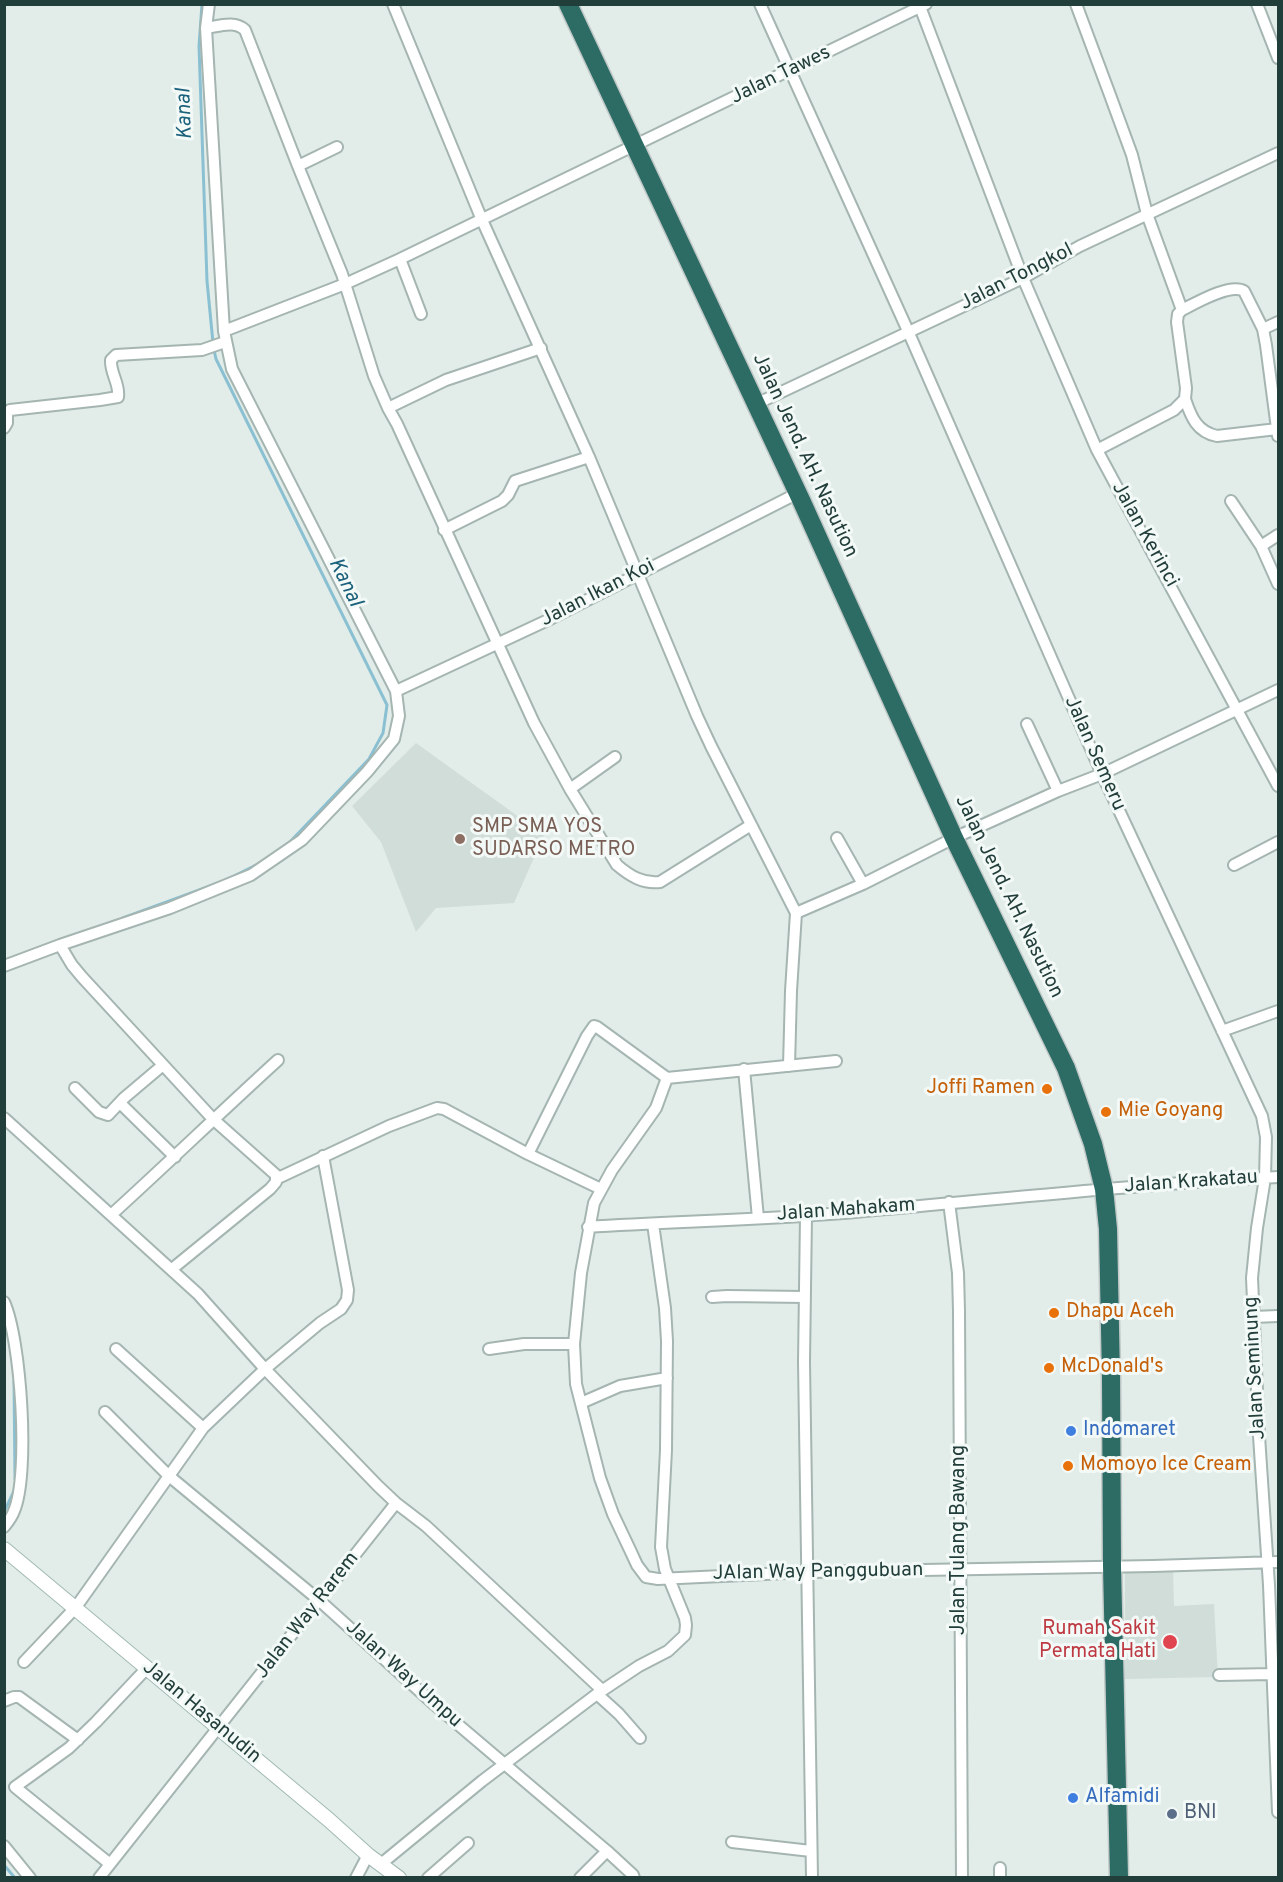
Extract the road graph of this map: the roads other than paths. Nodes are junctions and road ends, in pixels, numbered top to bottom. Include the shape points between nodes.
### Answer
1 (209, 4) edge
2 (393, 4) edge
3 (568, 4) edge
4 (760, 4) edge
5 (1076, 4) edge
6 (1257, 4) edge
7 (922, 5) edge
8 (206, 28) junction
9 (1278, 58) edge
10 (789, 72) junction
11 (636, 146) junction
12 (337, 147) dead end
13 (1278, 153) edge
14 (298, 166) junction
15 (1147, 214) junction
16 (482, 220) junction
17 (400, 259) junction
18 (1023, 278) junction
19 (345, 284) junction
20 (1182, 310) junction
21 (421, 314) dead end
22 (1278, 322) edge
23 (1263, 329) junction
24 (908, 331) junction
25 (223, 339) junction
26 (541, 348) junction
27 (1185, 399) junction
28 (756, 404) junction
29 (388, 408) junction
30 (4, 428) edge
31 (1278, 433) edge
32 (1097, 450) junction
33 (589, 457) junction
34 (798, 493) junction
35 (1231, 501) dead end
36 (444, 530) junction
37 (1278, 535) edge
38 (1261, 546) junction
39 (637, 574) junction
40 (1278, 584) edge
41 (498, 645) junction
42 (1278, 690) edge
43 (396, 691) junction
44 (1237, 709) junction
45 (1027, 724) dead end
46 (615, 757) dead end
47 (1102, 774) junction
48 (1278, 786) edge
49 (570, 789) junction
50 (1058, 791) junction
51 (751, 825) junction
52 (837, 838) dead end
53 (954, 838) junction
54 (1278, 842) edge
55 (1234, 866) dead end
56 (863, 884) junction
57 (796, 913) junction
58 (60, 945) junction
59 (4, 966) edge
60 (1278, 1011) edge
61 (1222, 1031) junction
62 (279, 1060) dead end
63 (836, 1061) dead end
64 (163, 1065) junction
65 (789, 1066) junction
66 (744, 1069) junction
67 (667, 1078) junction
68 (75, 1088) dead end
69 (120, 1102) junction
70 (4, 1119) edge
71 (213, 1119) junction
72 (528, 1154) junction
73 (323, 1156) junction
74 (175, 1157) junction
75 (1278, 1177) edge
76 (1265, 1178) junction
77 (276, 1179) junction
78 (601, 1189) junction
79 (1104, 1189) junction
80 (949, 1203) junction
81 (111, 1215) junction
82 (806, 1215) junction
83 (758, 1218) junction
84 (653, 1224) junction
85 (588, 1227) junction
86 (172, 1269) junction
87 (712, 1297) dead end
88 (805, 1297) junction
89 (4, 1302) edge
90 (1278, 1316) edge
91 (1253, 1317) junction
92 (574, 1344) junction
93 (116, 1349) dead end
94 (489, 1349) dead end
95 (265, 1369) junction
96 (667, 1378) junction
97 (581, 1403) junction
98 (105, 1412) dead end
99 (203, 1428) junction
100 (169, 1476) junction
101 (396, 1503) junction
102 (4, 1527) edge
103 (4, 1549) edge
104 (1273, 1562) edge
105 (1112, 1566) junction
106 (960, 1570) junction
107 (807, 1572) junction
108 (668, 1578) junction
109 (320, 1601) junction
110 (76, 1607) junction
111 (1275, 1657) edge
112 (24, 1662) dead end
113 (147, 1668) junction
114 (1272, 1674) junction
115 (1219, 1675) dead end
116 (599, 1692) junction
117 (4, 1701) edge
118 (218, 1727) junction
119 (640, 1738) dead end
120 (78, 1740) junction
121 (507, 1764) junction
122 (15, 1787) junction
123 (4, 1793) edge
124 (1278, 1812) edge
125 (732, 1842) dead end
126 (468, 1843) dead end
127 (4, 1846) edge
128 (607, 1851) junction
129 (811, 1851) junction
130 (368, 1855) junction
131 (110, 1864) junction
132 (381, 1864) junction
133 (30, 1878) edge
134 (99, 1878) edge
135 (356, 1878) edge
136 (399, 1878) edge
137 (428, 1878) edge
138 (580, 1878) edge
139 (634, 1878) edge
140 (812, 1878) edge
141 (962, 1878) edge
142 (1119, 1878) edge

1 - 8 street
2 - 16 street
3 - 11 highway, Jalan Jend. AH. Nasution
4 - 10 street, Jalan Semeru
5 - 15 street via 1131,155
6 - 9 street
7 - 10 street, Jalan Tawes
7 - 18 street, Jalan Kerinci
8 - 14 street via 234,24 245,30
8 - 25 street
10 - 11 street, Jalan Tawes
10 - 24 street, Jalan Semeru
11 - 16 street, Jalan Tawes
11 - 28 highway, Jalan Jend. AH. Nasution
12 - 14 street
13 - 15 street, Jalan Tongkol
14 - 19 street
15 - 18 street, Jalan Tongkol
15 - 20 street
16 - 17 street, Jalan Tawes
16 - 26 street
17 - 19 street, Jalan Tawes
17 - 21 street
18 - 24 street, Jalan Tongkol
18 - 32 street, Jalan Kerinci
19 - 25 street, Jalan Tawes
19 - 29 street
20 - 23 street via 1240,288
20 - 27 street via 1177,322
22 - 23 street
23 - 31 street
24 - 28 street, Jalan Tongkol
24 - 47 street, Jalan Semeru
25 - 30 street, Jalan Tawes via 202,350 116,355 110,366 118,397 10,410
25 - 43 street via 231,369
26 - 29 street via 446,380
26 - 33 street
27 - 31 street via 1197,425 1208,434
27 - 32 street via 1174,410
28 - 34 highway, Jalan Jend. AH. Nasution
29 - 36 street
32 - 44 street, Jalan Kerinci
33 - 36 street via 515,482 502,501
33 - 39 street
34 - 39 street, Jalan Ikan Koi
34 - 53 highway, Jalan Jend. AH. Nasution
35 - 38 street
36 - 41 street
37 - 38 street
38 - 40 street
39 - 41 street, Jalan Ikan Koi
39 - 51 street via 697,716
41 - 43 street, Jalan Ikan Koi
41 - 49 street
42 - 44 street
43 - 58 street via 399,716 394,740 302,840 251,876
44 - 47 street
44 - 48 street, Jalan Kerinci
45 - 50 street
46 - 49 street
47 - 50 street
47 - 61 street, Jalan Semeru
49 - 51 street via 617,865 644,882 660,882
50 - 53 street
51 - 57 street
52 - 56 street
53 - 56 street
53 - 79 highway, Jalan Jend. AH. Nasution via 1066,1068
54 - 55 street
56 - 57 street
57 - 65 street
58 - 59 street
58 - 64 street via 82,977
60 - 61 street
61 - 76 street, Jalan Semeru via 1266,1127
62 - 71 street
63 - 65 street
64 - 69 street
64 - 71 street
65 - 66 street
66 - 67 street
66 - 83 street
67 - 72 street via 594,1026
67 - 78 street, JAlan Way Panggubuan via 656,1108
68 - 69 street via 105,1115
69 - 74 street
70 - 81 street
71 - 74 street
71 - 77 street
72 - 73 street via 437,1108
72 - 78 street
73 - 77 street
73 - 95 street via 347,1300 341,1309
74 - 81 street
75 - 76 street, Jalan Krakatau
76 - 79 street, Jalan Krakatau
76 - 91 street, Jalan Seminung via 1252,1267
77 - 86 street via 270,1189
78 - 85 street, JAlan Way Panggubuan
79 - 80 street, Jalan Mahakam
79 - 105 highway, Jalan Jend. AH. Nasution via 1111,1367
80 - 82 street, Jalan Mahakam
80 - 106 street, Jalan Tulang Bawang via 959,1282
81 - 86 street
82 - 83 street, Jalan Mahakam
82 - 88 street
83 - 84 street, Jalan Mahakam
84 - 85 street, Jalan Mahakam
84 - 96 street via 665,1308
85 - 92 street, JAlan Way Panggubuan
86 - 95 street
87 - 88 street
88 - 107 street
89 - 102 street via 18,1357 21,1459 15,1510
90 - 91 street
91 - 104 street, Jalan Seminung
92 - 94 street
92 - 97 street, JAlan Way Panggubuan
93 - 99 street
95 - 99 street
95 - 101 street
96 - 97 street via 620,1386
96 - 108 street via 661,1547
97 - 108 street, JAlan Way Panggubuan via 605,1491 637,1565 648,1578
98 - 100 street, Jalan Way Umpu
99 - 100 street
100 - 109 street, Jalan Way Umpu
100 - 110 street
101 - 109 street, Jalan Way Rarem
101 - 116 street via 426,1526
103 - 110 main road, Jalan Hasanudin
104 - 105 street, JAlan Way Panggubuan
104 - 111 street, Jalan Seminung
105 - 106 street, JAlan Way Panggubuan
105 - 142 highway, Jalan Jend. AH. Nasution
106 - 107 street, JAlan Way Panggubuan
106 - 141 street, Jalan Tulang Bawang
107 - 108 street, JAlan Way Panggubuan
107 - 129 street
108 - 116 street via 685,1618 685,1635 668,1651
109 - 118 street, Jalan Way Rarem
109 - 121 street, Jalan Way Umpu
110 - 112 street
110 - 113 main road, Jalan Hasanudin
111 - 114 street, Jalan Seminung
113 - 118 main road, Jalan Hasanudin
113 - 120 street
114 - 115 street
114 - 124 street, Jalan Seminung
116 - 119 street
116 - 121 street
117 - 120 street via 19,1697
118 - 130 main road, Jalan Hasanudin
118 - 131 street, Jalan Way Rarem
120 - 122 street
121 - 128 street, Jalan Way Umpu
121 - 132 street
122 - 123 street
122 - 131 street
125 - 129 street
126 - 137 street
127 - 133 street
128 - 138 street
128 - 139 street, Jalan Way Umpu
129 - 140 street
130 - 132 main road, Jalan Hasanudin
130 - 135 street
131 - 134 street, Jalan Way Rarem
132 - 136 main road, Jalan Hasanudin

